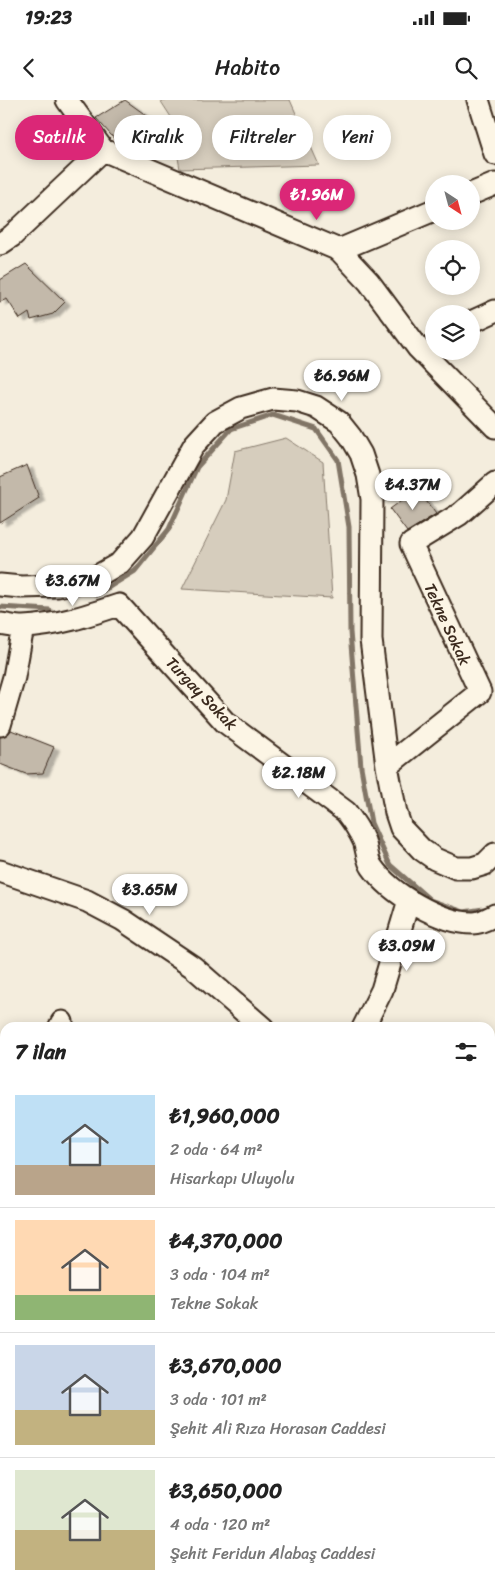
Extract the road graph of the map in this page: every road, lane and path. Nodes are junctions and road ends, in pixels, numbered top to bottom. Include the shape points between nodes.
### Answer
1 (67, 100) edge
2 (478, 100) edge
3 (78, 115) edge
4 (104, 150) edge
5 (495, 154) edge
6 (92, 160) edge
7 (495, 184) edge
8 (480, 190) edge
9 (425, 214) edge
10 (4, 234) edge
11 (339, 250) junction
12 (495, 311) edge
13 (480, 318) edge
14 (425, 343) edge
15 (439, 360) edge
16 (495, 427) edge
17 (495, 482) edge
18 (0, 586) edge
19 (58, 586) junction
20 (53, 623) junction
21 (0, 624) edge
22 (23, 627) junction
23 (0, 725) edge
24 (387, 766) junction
25 (495, 854) edge
26 (0, 870) edge
27 (409, 900) junction
28 (495, 915) edge
29 (255, 1022) edge
30 (366, 1022) edge

1 - 3 street
2 - 5 street
4 - 11 street
6 - 10 street
7 - 8 street
9 - 11 street
11 - 14 street
12 - 13 street
15 - 16 street
17 - 24 street, Tekne Sokak via 460,514 411,544 480,692
18 - 19 street
19 - 20 street
19 - 24 street via 92,578 120,563 143,537 194,445 215,422 241,408 273,399 316,407 339,422 351,437 368,475 372,499 371,640
20 - 22 street
20 - 27 street, Turgay Sokak via 119,605 225,722 346,812 357,826 371,866 396,892
21 - 22 street
22 - 23 street via 14,677
24 - 25 street via 401,828 422,850 456,868 485,864
26 - 29 street via 87,901 123,920 193,967
27 - 28 street, Turgay Sokak via 427,910 475,923
27 - 30 street via 382,990

